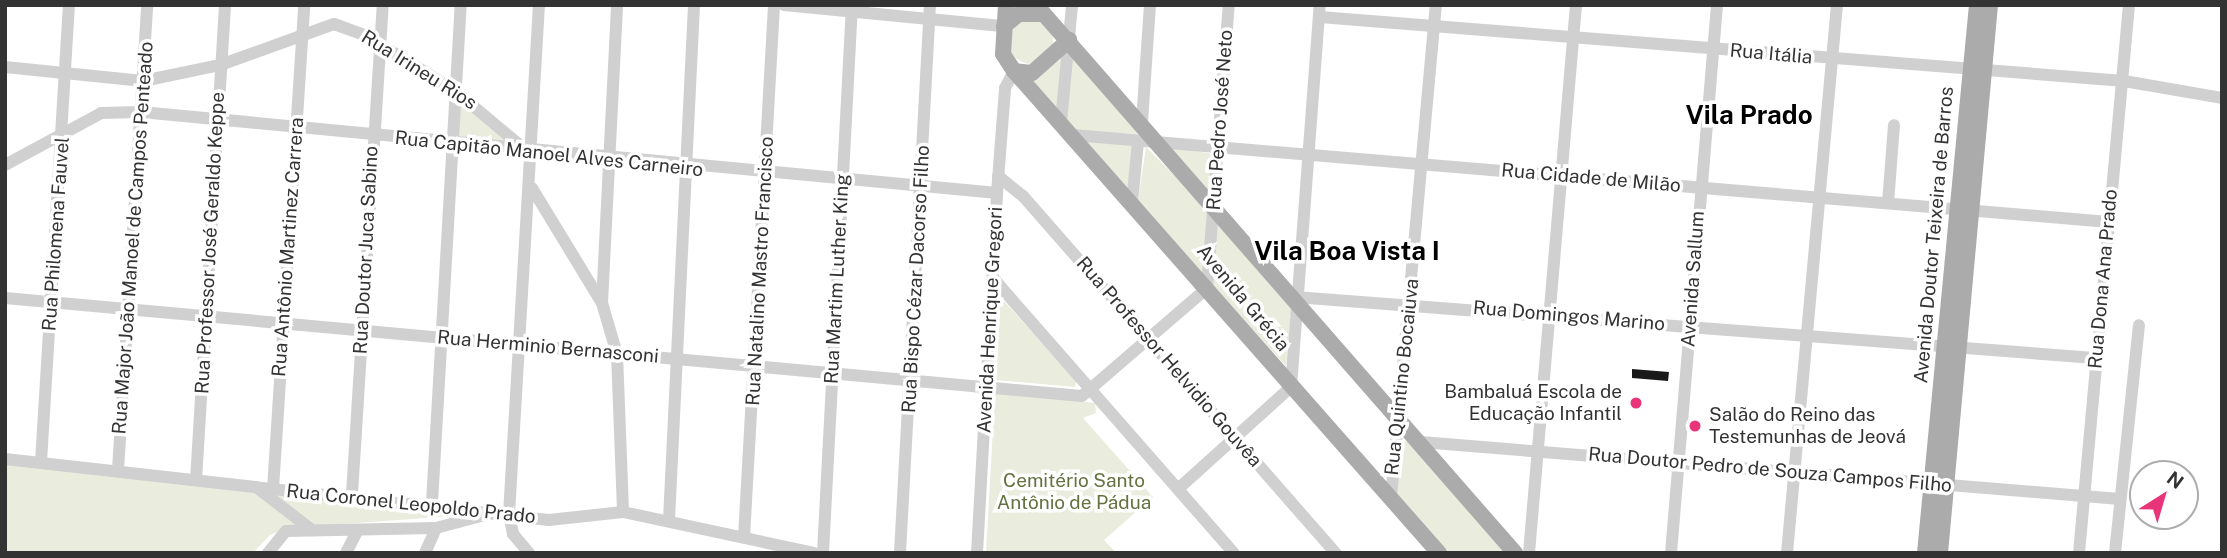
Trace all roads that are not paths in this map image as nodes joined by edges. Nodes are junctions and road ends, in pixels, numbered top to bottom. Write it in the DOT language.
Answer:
graph roads {
  1 [pos="69,5"];
  2 [pos="148,5"];
  3 [pos="225,5"];
  4 [pos="304,5"];
  5 [pos="383,5"];
  6 [pos="461,5"];
  7 [pos="539,5"];
  8 [pos="617,5"];
  9 [pos="694,5"];
  10 [pos="774,5"];
  11 [pos="784,5"];
  12 [pos="1006,5"];
  13 [pos="1072,5"];
  14 [pos="1150,5"];
  15 [pos="1229,5"];
  16 [pos="1436,5"];
  17 [pos="1576,5"];
  18 [pos="1717,5"];
  19 [pos="1837,5"];
  20 [pos="1977,5"];
  21 [pos="1990,5"];
  22 [pos="2129,5"];
  23 [pos="852,8"];
  24 [pos="1040,10"];
  25 [pos="1320,11"];
  26 [pos="930,12"];
  27 [pos="1434,25"];
  28 [pos="1004,26"];
  29 [pos="302,32"];
  30 [pos="1574,39"];
  31 [pos="1069,40"];
  32 [pos="379,44"];
  33 [pos="1713,48"];
  34 [pos="1003,54"];
  35 [pos="1832,60"];
  36 [pos="220,65"];
  37 [pos="5,67"];
  38 [pos="1978,70"];
  39 [pos="1014,71"];
  40 [pos="65,74"];
  41 [pos="143,81"];
  42 [pos="2124,81"];
  43 [pos="1005,88"];
  44 [pos="454,90"];
  45 [pos="2222,98"];
  46 [pos="141,112"];
  47 [pos="217,121"];
  48 [pos="1061,122"];
  49 [pos="1142,122"];
  50 [pos="1894,125"];
  51 [pos="296,130"];
  52 [pos="63,132"];
  53 [pos="1073,135"];
  54 [pos="372,137"];
  55 [pos="1138,142"];
  56 [pos="1157,142"];
  57 [pos="450,143"];
  58 [pos="1217,147"];
  59 [pos="526,150"];
  60 [pos="1310,155"];
  61 [pos="609,158"];
  62 [pos="1423,164"];
  63 [pos="5,165"];
  64 [pos="686,168"];
  65 [pos="765,173"];
  66 [pos="998,176"];
  67 [pos="1561,176"];
  68 [pos="843,181"];
  69 [pos="529,182"];
  70 [pos="920,187"];
  71 [pos="1700,187"];
  72 [pos="997,193"];
  73 [pos="1819,198"];
  74 [pos="1132,202"];
  75 [pos="1888,203"];
  76 [pos="1213,207"];
  77 [pos="1965,210"];
  78 [pos="2108,222"];
  79 [pos="993,278"];
  80 [pos="1208,288"];
  81 [pos="1295,297"];
  82 [pos="5,298"];
  83 [pos="51,302"];
  84 [pos="602,303"];
  85 [pos="1409,303"];
  86 [pos="128,310"];
  87 [pos="1550,314"];
  88 [pos="207,317"];
  89 [pos="283,322"];
  90 [pos="2138,325"];
  91 [pos="1690,326"];
  92 [pos="362,330"];
  93 [pos="1807,336"];
  94 [pos="441,338"];
  95 [pos="1148,338"];
  96 [pos="519,345"];
  97 [pos="1952,348"];
  98 [pos="617,354"];
  99 [pos="2095,358"];
  100 [pos="676,359"];
  101 [pos="756,366"];
  102 [pos="832,373"];
  103 [pos="911,380"];
  104 [pos="986,386"];
  105 [pos="1291,387"];
  106 [pos="1090,391"];
  107 [pos="1401,420"];
  108 [pos="1236,438"];
  109 [pos="1421,442"];
  110 [pos="1538,452"];
  111 [pos="5,459"];
  112 [pos="1676,461"];
  113 [pos="41,462"];
  114 [pos="118,470"];
  115 [pos="1795,472"];
  116 [pos="196,480"];
  117 [pos="1940,484"];
  118 [pos="256,487"];
  119 [pos="273,489"];
  120 [pos="1178,489"];
  121 [pos="352,494"];
  122 [pos="2084,497"];
  123 [pos="1391,498"];
  124 [pos="2120,499"];
  125 [pos="432,503"];
  126 [pos="623,512"];
  127 [pos="503,513"];
  128 [pos="669,520"];
  129 [pos="436,528"];
  130 [pos="312,530"];
  131 [pos="357,531"];
  132 [pos="748,538"];
  133 [pos="268,553"];
  134 [pos="346,553"];
  135 [pos="425,553"];
  136 [pos="529,553"];
  137 [pos="749,553"];
  138 [pos="814,553"];
  139 [pos="823,553"];
  140 [pos="900,553"];
  141 [pos="977,553"];
  142 [pos="1234,553"];
  143 [pos="1336,553"];
  144 [pos="1439,553"];
  145 [pos="1515,553"];
  146 [pos="1529,553"];
  147 [pos="1671,553"];
  148 [pos="1787,553"];
  149 [pos="1925,553"];
  150 [pos="1940,553"];
  151 [pos="2079,553"];
  152 [pos="2115,553"];
  1 -- 40 [label="street, Rua Philomena Fauvel"];
  2 -- 41 [label="street, Rua Major João Manoel de Campos Penteado"];
  3 -- 36 [label="street, Rua Professor José Geraldo Keppe"];
  4 -- 29 [label="street, Rua Antônio Martinez Carrera"];
  5 -- 32 [label="street, Rua Doutor Juca Sabino"];
  6 -- 44 [label="street"];
  7 -- 59 [label="street"];
  8 -- 61 [label="street"];
  9 -- 64 [label="street"];
  10 -- 65 [label="street, Rua Natalino Mastro Francisco"];
  11 -- 23 [label="street"];
  12 -- 28 [label="main road"];
  13 -- 31 [label="street"];
  14 -- 49 [label="street"];
  15 -- 58 [label="street, Rua Pedro José Neto"];
  16 -- 27 [label="street, Rua Quintino Bocaiuva"];
  17 -- 30 [label="street"];
  18 -- 33 [label="street, Avenida Sallum"];
  19 -- 35 [label="street"];
  20 -- 38 [label="main road, Avenida Doutor Teixeira de Barros"];
  21 -- 38 [label="main road, Avenida Doutor Teixeira de Barros"];
  22 -- 42 [label="street, Rua Dona Ana Prado"];
  23 -- 26 [label="street"];
  23 -- 68 [label="street, Rua Martim Luther King"];
  24 -- 28 [label="main road"];
  24 -- 31 [label="main road"];
  25 -- 27 [label="street, Rua Itália"];
  25 -- 60 [label="street"];
  26 -- 28 [label="street"];
  26 -- 70 [label="street, Rua Bispo Cézar Dacorso Filho"];
  27 -- 30 [label="street, Rua Itália"];
  27 -- 62 [label="street, Rua Quintino Bocaiuva"];
  28 -- 34 [label="main road"];
  29 -- 32 [label="street, Rua Irineu Rios"];
  29 -- 36 [label="street, Rua Irineu Rios"];
  29 -- 51 [label="street, Rua Antônio Martinez Carrera"];
  30 -- 33 [label="street, Rua Itália"];
  30 -- 67 [label="street"];
  31 -- 39 [label="main road"];
  31 -- 48 [label="street"];
  31 -- 49 [label="main road"];
  32 -- 44 [label="street, Rua Irineu Rios"];
  32 -- 54 [label="street, Rua Doutor Juca Sabino"];
  33 -- 35 [label="street, Rua Itália"];
  33 -- 71 [label="street, Avenida Sallum"];
  34 -- 39 [label="main road"];
  34 -- 43 [label="street, Avenida Henrique Gregori"];
  35 -- 38 [label="street, Rua Itália"];
  35 -- 73 [label="street"];
  36 -- 41 [label="street, Rua Irineu Rios"];
  36 -- 47 [label="street, Rua Professor José Geraldo Keppe"];
  37 -- 40 [label="street"];
  38 -- 42 [label="street, Rua Itália"];
  38 -- 77 [label="main road, Avenida Doutor Teixeira de Barros"];
  39 -- 43 [label="street"];
  39 -- 48 [label="main road, Avenida Grécia"];
  40 -- 41 [label="street"];
  40 -- 52 [label="street, Rua Philomena Fauvel"];
  41 -- 46 [label="street, Rua Major João Manoel de Campos Penteado"];
  42 -- 45 [label="street, Rua Itália"];
  42 -- 78 [label="street, Rua Dona Ana Prado"];
  43 -- 66 [label="street, Avenida Henrique Gregori"];
  44 -- 57 [label="street"];
  44 -- 59 [label="street, Rua Irineu Rios"];
  46 -- 47 [label="street, Rua Capitão Manoel Alves Carneiro"];
  46 -- 52 [label="street, Rua Capitão Manoel Alves Carneiro"];
  46 -- 86 [label="street, Rua Major João Manoel de Campos Penteado"];
  47 -- 51 [label="street, Rua Capitão Manoel Alves Carneiro"];
  47 -- 88 [label="street, Rua Professor José Geraldo Keppe"];
  48 -- 53 [label="main road, Avenida Grécia"];
  49 -- 56 [label="main road"];
  50 -- 75 [label="street"];
  51 -- 54 [label="street, Rua Capitão Manoel Alves Carneiro"];
  51 -- 89 [label="street, Rua Antônio Martinez Carrera"];
  52 -- 63 [label="street"];
  52 -- 83 [label="street, Rua Philomena Fauvel"];
  53 -- 55 [label="street, Rua Cidade de Milão"];
  53 -- 74 [label="main road, Avenida Grécia"];
  54 -- 57 [label="street, Rua Capitão Manoel Alves Carneiro"];
  54 -- 92 [label="street, Rua Doutor Juca Sabino"];
  55 -- 56 [label="street, Rua Cidade de Milão"];
  55 -- 74 [label="street"];
  56 -- 58 [label="street, Rua Cidade de Milão"];
  56 -- 76 [label="main road"];
  57 -- 59 [label="street, Rua Capitão Manoel Alves Carneiro"];
  57 -- 94 [label="street"];
  58 -- 60 [label="street, Rua Cidade de Milão"];
  58 -- 76 [label="street, Rua Pedro José Neto"];
  59 -- 61 [label="street, Rua Capitão Manoel Alves Carneiro"];
  59 -- 69 [label="street"];
  60 -- 62 [label="street, Rua Cidade de Milão"];
  60 -- 81 [label="street"];
  61 -- 64 [label="street, Rua Capitão Manoel Alves Carneiro"];
  61 -- 84 [label="street"];
  62 -- 67 [label="street, Rua Cidade de Milão"];
  62 -- 85 [label="street, Rua Quintino Bocaiuva"];
  64 -- 65 [label="street, Rua Capitão Manoel Alves Carneiro"];
  64 -- 100 [label="street"];
  65 -- 68 [label="street, Rua Capitão Manoel Alves Carneiro"];
  65 -- 101 [label="street, Rua Natalino Mastro Francisco"];
  66 -- 72 [label="street, Avenida Henrique Gregori"];
  66 -- 95 [label="street, Rua Professor Helvidio Gouvêa"];
  67 -- 71 [label="street, Rua Cidade de Milão"];
  67 -- 87 [label="street"];
  68 -- 70 [label="street, Rua Capitão Manoel Alves Carneiro"];
  68 -- 102 [label="street, Rua Martim Luther King"];
  69 -- 84 [label="street"];
  69 -- 96 [label="street"];
  70 -- 72 [label="street, Rua Capitão Manoel Alves Carneiro"];
  70 -- 103 [label="street, Rua Bispo Cézar Dacorso Filho"];
  71 -- 73 [label="street, Rua Cidade de Milão"];
  71 -- 91 [label="street, Avenida Sallum"];
  72 -- 79 [label="street, Avenida Henrique Gregori"];
  73 -- 75 [label="street, Rua Cidade de Milão"];
  73 -- 93 [label="street"];
  74 -- 80 [label="main road, Avenida Grécia"];
  75 -- 77 [label="street, Rua Cidade de Milão"];
  76 -- 80 [label="street, Rua Pedro José Neto"];
  76 -- 81 [label="main road"];
  77 -- 78 [label="street, Rua Cidade de Milão"];
  77 -- 97 [label="main road, Avenida Doutor Teixeira de Barros"];
  78 -- 99 [label="street, Rua Dona Ana Prado"];
  79 -- 104 [label="street, Avenida Henrique Gregori"];
  79 -- 106 [label="street"];
  80 -- 95 [label="street"];
  80 -- 105 [label="main road, Avenida Grécia"];
  81 -- 85 [label="street, Rua Domingos Marino"];
  81 -- 105 [label="street"];
  81 -- 107 [label="main road"];
  82 -- 83 [label="street, Rua Herminio Bernasconi"];
  83 -- 86 [label="street, Rua Herminio Bernasconi"];
  83 -- 113 [label="street, Rua Philomena Fauvel"];
  84 -- 98 [label="street"];
  85 -- 87 [label="street, Rua Domingos Marino"];
  85 -- 107 [label="street, Rua Quintino Bocaiuva"];
  86 -- 88 [label="street, Rua Herminio Bernasconi"];
  86 -- 114 [label="street, Rua Major João Manoel de Campos Penteado"];
  87 -- 91 [label="street, Rua Domingos Marino"];
  87 -- 110 [label="street"];
  88 -- 89 [label="street, Rua Herminio Bernasconi"];
  88 -- 116 [label="street, Rua Professor José Geraldo Keppe"];
  89 -- 92 [label="street, Rua Herminio Bernasconi"];
  89 -- 119 [label="street, Rua Antônio Martinez Carrera"];
  90 -- 124 [label="street"];
  91 -- 93 [label="street, Rua Domingos Marino"];
  91 -- 112 [label="street, Avenida Sallum"];
  92 -- 94 [label="street, Rua Herminio Bernasconi"];
  92 -- 121 [label="street, Rua Doutor Juca Sabino"];
  93 -- 97 [label="street, Rua Domingos Marino"];
  93 -- 115 [label="street"];
  94 -- 96 [label="street, Rua Herminio Bernasconi"];
  94 -- 125 [label="street"];
  95 -- 106 [label="street"];
  95 -- 108 [label="street, Rua Professor Helvidio Gouvêa"];
  96 -- 98 [label="street, Rua Herminio Bernasconi"];
  96 -- 127 [label="street"];
  97 -- 99 [label="street, Rua Domingos Marino"];
  97 -- 117 [label="main road, Avenida Doutor Teixeira de Barros"];
  98 -- 100 [label="street, Rua Herminio Bernasconi"];
  98 -- 126 [label="street"];
  99 -- 122 [label="street, Rua Dona Ana Prado"];
  100 -- 101 [label="street, Rua Herminio Bernasconi"];
  100 -- 128 [label="street"];
  101 -- 102 [label="street, Rua Herminio Bernasconi"];
  101 -- 132 [label="street, Rua Natalino Mastro Francisco"];
  102 -- 103 [label="street, Rua Herminio Bernasconi"];
  102 -- 139 [label="street, Rua Martim Luther King"];
  103 -- 104 [label="street, Rua Herminio Bernasconi"];
  103 -- 140 [label="street, Rua Bispo Cézar Dacorso Filho"];
  104 -- 106 [label="street, Rua Herminio Bernasconi"];
  104 -- 141 [label="street, Avenida Henrique Gregori"];
  105 -- 108 [label="street"];
  105 -- 123 [label="main road, Avenida Grécia"];
  106 -- 120 [label="street"];
  107 -- 109 [label="main road"];
  107 -- 123 [label="street, Rua Quintino Bocaiuva"];
  108 -- 120 [label="street"];
  108 -- 143 [label="street, Rua Professor Helvidio Gouvêa"];
  109 -- 110 [label="street, Rua Doutor Pedro de Souza Campos Filho"];
  109 -- 145 [label="main road"];
  110 -- 112 [label="street, Rua Doutor Pedro de Souza Campos Filho"];
  110 -- 146 [label="street"];
  111 -- 113 [label="street, Rua Coronel Leopoldo Prado"];
  112 -- 115 [label="street, Rua Doutor Pedro de Souza Campos Filho"];
  112 -- 147 [label="street, Avenida Sallum"];
  113 -- 114 [label="street, Rua Coronel Leopoldo Prado"];
  114 -- 116 [label="street, Rua Coronel Leopoldo Prado"];
  115 -- 117 [label="street, Rua Doutor Pedro de Souza Campos Filho"];
  115 -- 148 [label="street"];
  116 -- 118 [label="street, Rua Coronel Leopoldo Prado"];
  117 -- 122 [label="street, Rua Doutor Pedro de Souza Campos Filho"];
  117 -- 149 [label="main road, Avenida Doutor Teixeira de Barros"];
  117 -- 150 [label="main road, Avenida Doutor Teixeira de Barros"];
  118 -- 119 [label="street, Rua Coronel Leopoldo Prado"];
  118 -- 130 [label="street"];
  119 -- 121 [label="street, Rua Coronel Leopoldo Prado"];
  120 -- 142 [label="street"];
  121 -- 125 [label="street, Rua Coronel Leopoldo Prado"];
  122 -- 124 [label="street, Rua Doutor Pedro de Souza Campos Filho"];
  122 -- 151 [label="street, Rua Dona Ana Prado"];
  123 -- 144 [label="main road, Avenida Grécia"];
  124 -- 152 [label="street"];
  125 -- 127 [label="street, Rua Coronel Leopoldo Prado"];
  126 -- 127 [label="street, Rua Coronel Leopoldo Prado"];
  126 -- 128 [label="street, Rua Coronel Leopoldo Prado"];
  127 -- 129 [label="street"];
  127 -- 136 [label="street"];
  128 -- 132 [label="street, Rua Coronel Leopoldo Prado"];
  129 -- 131 [label="street"];
  129 -- 135 [label="street"];
  130 -- 131 [label="street"];
  130 -- 133 [label="street"];
  131 -- 134 [label="street"];
  132 -- 137 [label="street, Rua Natalino Mastro Francisco"];
  132 -- 138 [label="street, Rua Coronel Leopoldo Prado"];
}
